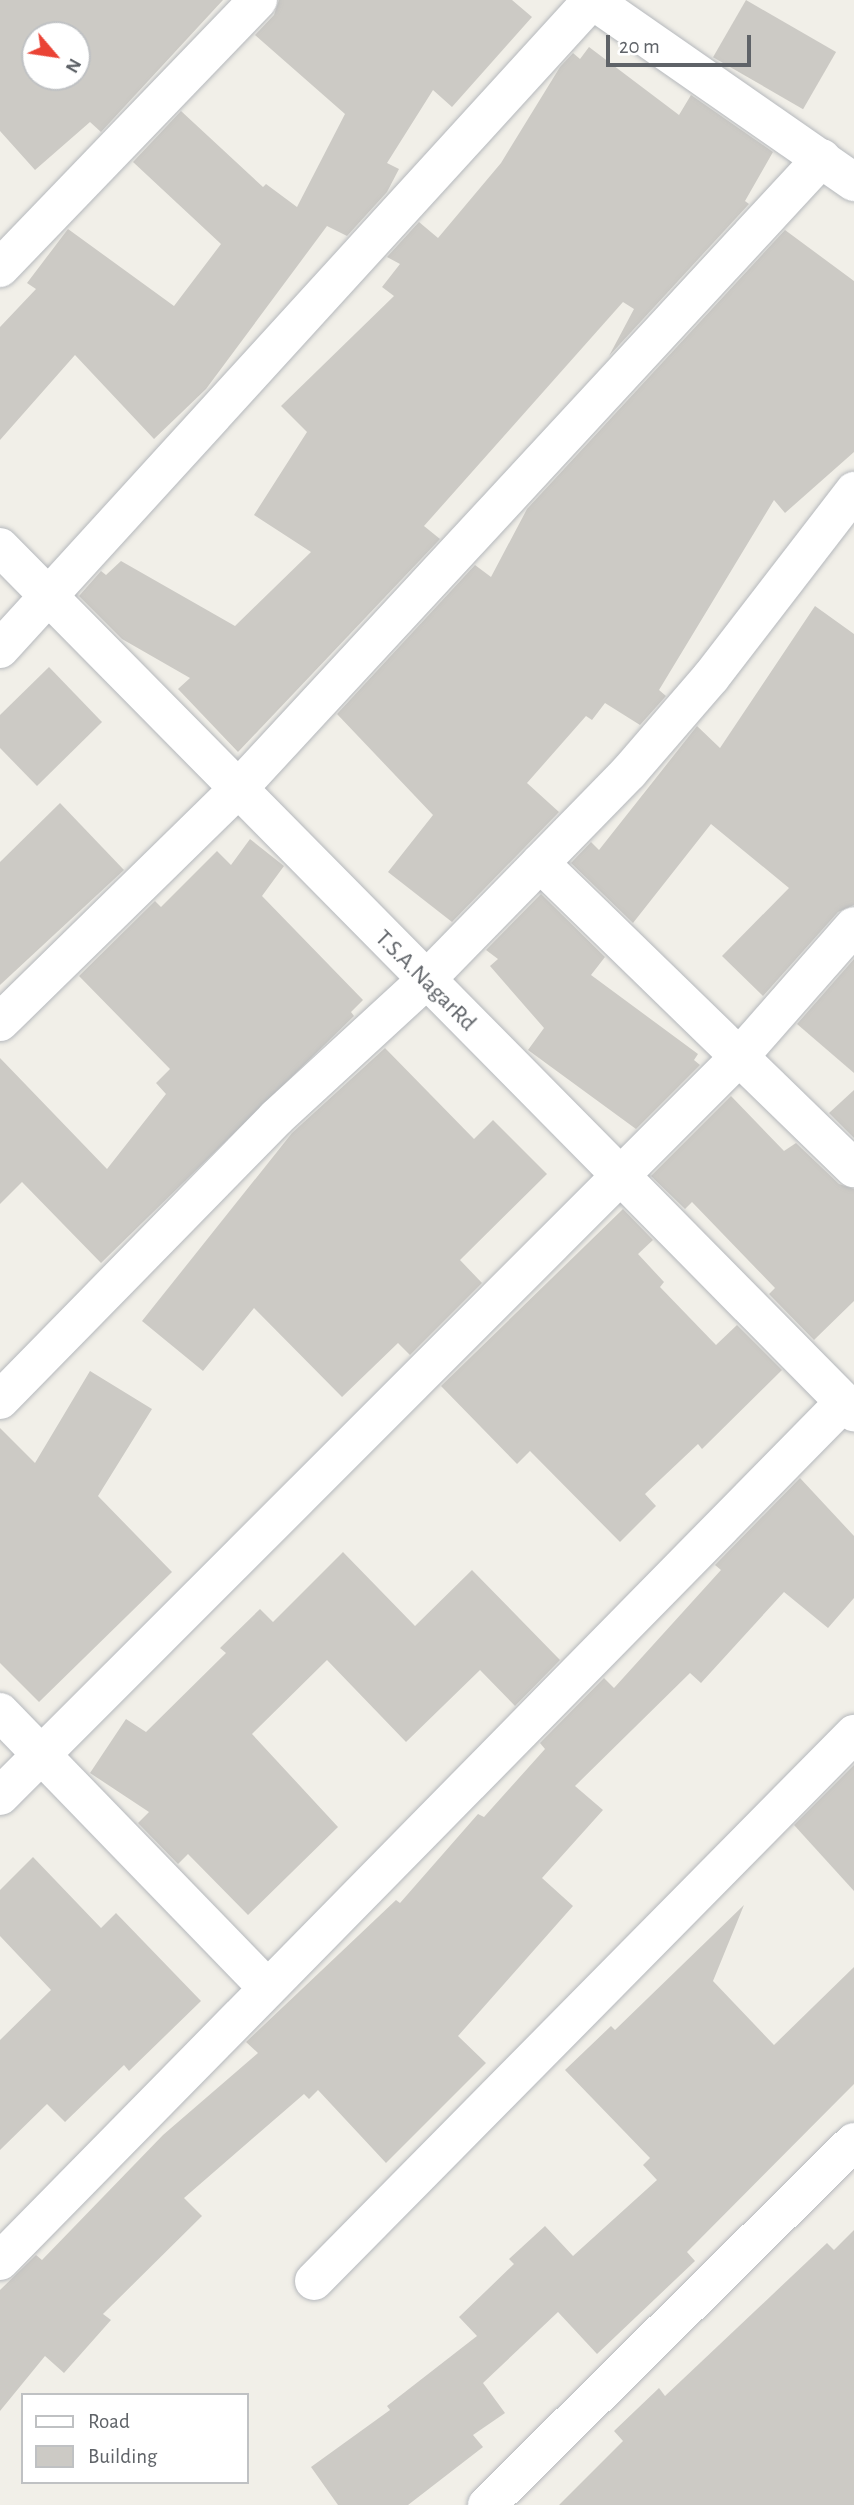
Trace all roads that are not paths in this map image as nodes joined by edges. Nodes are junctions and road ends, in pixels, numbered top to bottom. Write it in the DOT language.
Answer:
graph roads {
  1 [pos="258,0"];
  2 [pos="592,0"];
  3 [pos="822,158"];
  4 [pos="854,182"];
  5 [pos="0,268"];
  6 [pos="854,491"];
  7 [pos="0,547"];
  8 [pos="50,599"];
  9 [pos="0,649"];
  10 [pos="237,790"];
  11 [pos="540,863"];
  12 [pos="854,926"];
  13 [pos="425,981"];
  14 [pos="0,1023"];
  15 [pos="739,1057"];
  16 [pos="854,1168"];
  17 [pos="619,1174"];
  18 [pos="0,1400"];
  19 [pos="849,1407"];
  20 [pos="0,1712"];
  21 [pos="854,1734"];
  22 [pos="41,1754"];
  23 [pos="0,1796"];
  24 [pos="267,1988"];
  25 [pos="854,2142"];
  26 [pos="0,2261"];
  27 [pos="314,2281"];
  28 [pos="487,2505"];
  1 -- 5 [label="street"];
  2 -- 3 [label="street"];
  2 -- 8 [label="street"];
  3 -- 4 [label="street"];
  3 -- 10 [label="street"];
  6 -- 11 [label="street"];
  7 -- 8 [label="street, T.S.A.NagarRd"];
  8 -- 9 [label="street"];
  8 -- 10 [label="street, T.S.A.NagarRd"];
  10 -- 13 [label="street, T.S.A.NagarRd"];
  10 -- 14 [label="street"];
  11 -- 13 [label="street"];
  11 -- 15 [label="street"];
  12 -- 15 [label="street"];
  13 -- 17 [label="street, T.S.A.NagarRd"];
  13 -- 18 [label="street"];
  15 -- 16 [label="street"];
  15 -- 17 [label="street"];
  17 -- 19 [label="street, T.S.A.NagarRd"];
  17 -- 22 [label="street"];
  19 -- 24 [label="street"];
  20 -- 22 [label="street"];
  21 -- 27 [label="street"];
  22 -- 23 [label="street"];
  22 -- 24 [label="street"];
  24 -- 26 [label="street"];
  25 -- 28 [label="street"];
}
